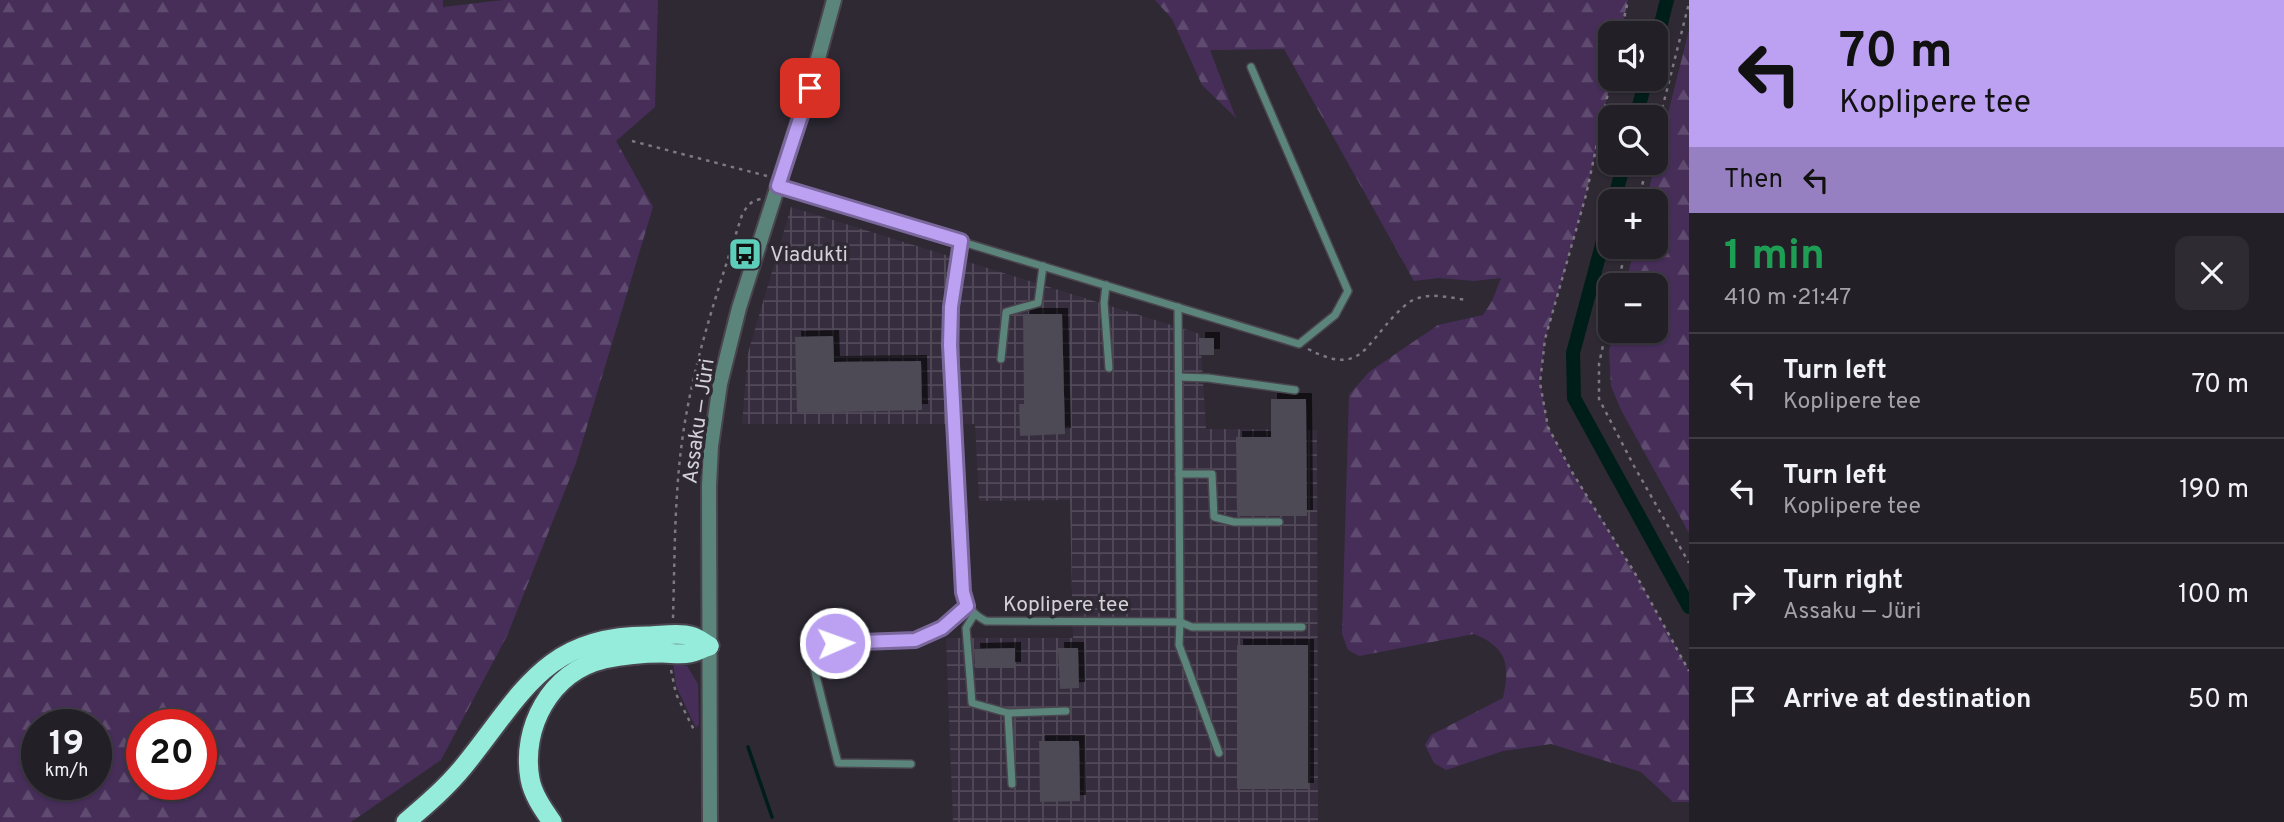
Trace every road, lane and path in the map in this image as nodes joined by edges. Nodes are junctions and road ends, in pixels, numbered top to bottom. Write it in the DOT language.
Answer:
graph roads {
  1 [pos="834,0"];
  2 [pos="1628,0"];
  3 [pos="1689,3"];
  4 [pos="1623,21"];
  5 [pos="1251,67"];
  6 [pos="1608,91"];
  7 [pos="1663,105"];
  8 [pos="632,141"];
  9 [pos="778,188"];
  10 [pos="961,241"];
  11 [pos="1043,266"];
  12 [pos="1106,285"];
  13 [pos="1467,300"];
  14 [pos="1178,307"];
  15 [pos="1604,343"];
  16 [pos="1299,344"];
  17 [pos="1001,359"];
  18 [pos="1109,368"];
  19 [pos="1179,377"];
  20 [pos="1296,390"];
  21 [pos="1179,474"];
  22 [pos="1279,522"];
  23 [pos="1689,564"];
  24 [pos="674,606"];
  25 [pos="967,606"];
  26 [pos="974,615"];
  27 [pos="1180,622"];
  28 [pos="1302,627"];
  29 [pos="709,646"];
  30 [pos="671,661"];
  31 [pos="1689,671"];
  32 [pos="1066,711"];
  33 [pos="1009,713"];
  34 [pos="697,736"];
  35 [pos="1219,753"];
  36 [pos="911,764"];
  37 [pos="1012,784"];
  38 [pos="406,822"];
  39 [pos="552,822"];
  40 [pos="710,822"];
  1 -- 9 [label="street, Assaku — Jüri"];
  2 -- 4 [label="path"];
  3 -- 7 [label="path"];
  5 -- 16 [label="lane"];
  6 -- 31 [label="path"];
  8 -- 9 [label="path"];
  9 -- 10 [label="lane"];
  9 -- 24 [label="path"];
  9 -- 29 [label="street, Assaku — Jüri"];
  10 -- 11 [label="lane"];
  10 -- 25 [label="lane, Koplipere tee"];
  11 -- 12 [label="lane"];
  11 -- 17 [label="lane"];
  12 -- 14 [label="lane"];
  12 -- 18 [label="lane"];
  13 -- 16 [label="path"];
  14 -- 16 [label="lane"];
  14 -- 19 [label="lane"];
  15 -- 23 [label="path"];
  19 -- 20 [label="lane"];
  19 -- 21 [label="lane"];
  21 -- 22 [label="lane"];
  21 -- 27 [label="lane"];
  25 -- 26 [label="lane, Koplipere tee"];
  25 -- 36 [label="lane"];
  26 -- 27 [label="lane, Koplipere tee"];
  26 -- 33 [label="lane"];
  27 -- 28 [label="lane, Koplipere tee"];
  27 -- 35 [label="lane"];
  29 -- 38 [label="highway"];
  29 -- 39 [label="highway"];
  29 -- 40 [label="street, Assaku — Jüri"];
  30 -- 34 [label="path"];
  32 -- 33 [label="lane"];
  33 -- 37 [label="lane"];
}
